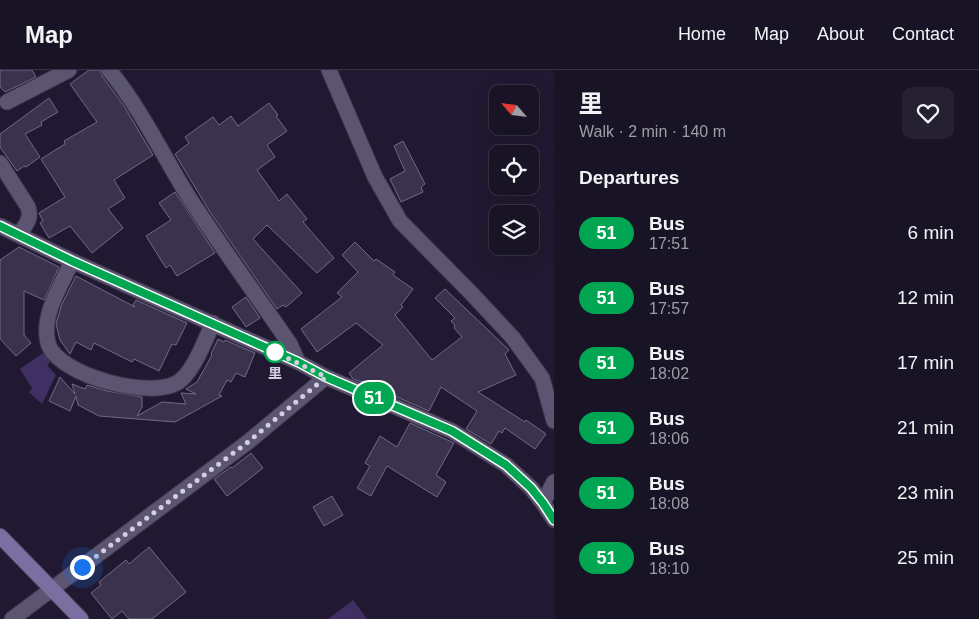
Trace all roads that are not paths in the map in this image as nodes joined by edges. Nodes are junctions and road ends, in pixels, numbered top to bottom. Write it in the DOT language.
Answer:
graph roads {
  1 [pos="68,70"];
  2 [pos="109,70"];
  3 [pos="329,70"];
  4 [pos="2,101"];
  5 [pos="0,163"];
  6 [pos="0,226"];
  7 [pos="19,234"];
  8 [pos="72,261"];
  9 [pos="213,323"];
  10 [pos="298,362"];
  11 [pos="326,377"];
  12 [pos="554,421"];
  13 [pos="554,482"];
  14 [pos="543,503"];
  15 [pos="554,520"];
  16 [pos="0,536"];
  17 [pos="52,589"];
  18 [pos="12,619"];
  19 [pos="81,619"];
  1 -- 4 [label="street"];
  2 -- 10 [label="street"];
  3 -- 12 [label="street"];
  5 -- 7 [label="street"];
  6 -- 7 [label="street"];
  7 -- 8 [label="street"];
  8 -- 9 [label="street"];
  8 -- 9 [label="street"];
  9 -- 10 [label="street"];
  10 -- 11 [label="street"];
  11 -- 14 [label="street"];
  11 -- 17 [label="street"];
  13 -- 14 [label="street"];
  14 -- 15 [label="street"];
  16 -- 17 [label="main road"];
  17 -- 18 [label="street"];
  17 -- 19 [label="main road"];
}
